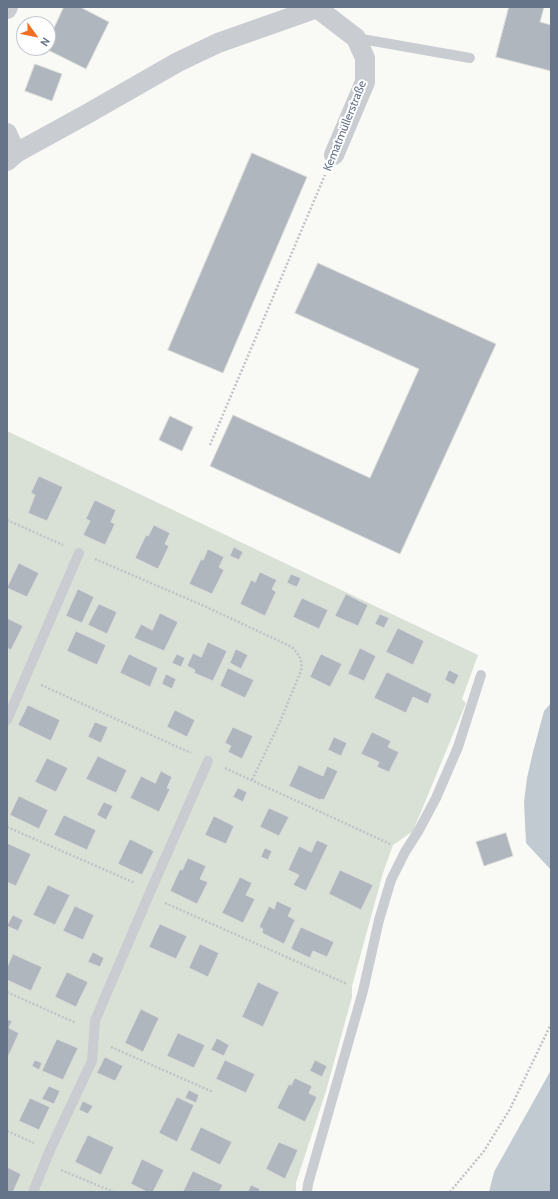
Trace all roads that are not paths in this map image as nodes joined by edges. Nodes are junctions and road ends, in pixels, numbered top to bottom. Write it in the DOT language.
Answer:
graph roads {
  1 [pos="318,8"];
  2 [pos="356,38"];
  3 [pos="470,58"];
  4 [pos="7,133"];
  5 [pos="334,155"];
  6 [pos="11,157"];
  7 [pos="79,552"];
  8 [pos="481,675"];
  9 [pos="7,720"];
  10 [pos="208,761"];
  11 [pos="33,1192"];
  12 [pos="307,1192"];
  1 -- 2 [label="street, Kematmüllerstraße"];
  1 -- 6 [label="street, Kematmüllerstraße"];
  2 -- 3 [label="lane"];
  2 -- 5 [label="street, Kematmüllerstraße"];
  4 -- 6 [label="street"];
  7 -- 9 [label="lane"];
  8 -- 12 [label="lane"];
  10 -- 11 [label="lane"];
}
